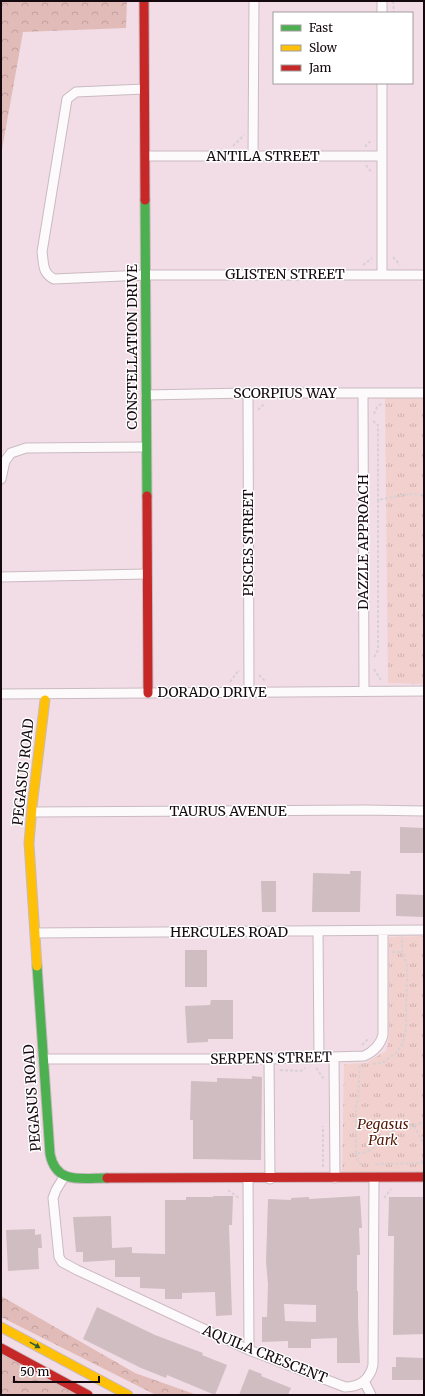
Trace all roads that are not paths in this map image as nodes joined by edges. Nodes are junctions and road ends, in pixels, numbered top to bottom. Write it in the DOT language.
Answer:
graph roads {
  1 [pos="144,1"];
  2 [pos="254,1"];
  3 [pos="382,1"];
  4 [pos="382,12"];
  5 [pos="382,84"];
  6 [pos="144,89"];
  7 [pos="145,156"];
  8 [pos="253,156"];
  9 [pos="382,156"];
  10 [pos="382,274"];
  11 [pos="145,275"];
  12 [pos="424,275"];
  13 [pos="248,393"];
  14 [pos="363,393"];
  15 [pos="424,393"];
  16 [pos="146,395"];
  17 [pos="146,447"];
  18 [pos="1,479"];
  19 [pos="147,574"];
  20 [pos="1,577"];
  21 [pos="424,690"];
  22 [pos="364,691"];
  23 [pos="249,692"];
  24 [pos="148,693"];
  25 [pos="1,694"];
  26 [pos="45,700"];
  27 [pos="32,812"];
  28 [pos="424,812"];
  29 [pos="424,930"];
  30 [pos="318,931"];
  31 [pos="383,931"];
  32 [pos="35,933"];
  33 [pos="319,1058"];
  34 [pos="334,1058"];
  35 [pos="43,1059"];
  36 [pos="270,1059"];
  37 [pos="64,1177"];
  38 [pos="424,1177"];
  39 [pos="248,1178"];
  40 [pos="335,1178"];
  41 [pos="374,1178"];
  42 [pos="270,1179"];
  43 [pos="1,1327"];
  44 [pos="1,1348"];
  45 [pos="249,1350"];
  46 [pos="364,1381"];
  47 [pos="88,1395"];
  48 [pos="128,1395"];
  49 [pos="371,1395"];
  1 -- 6 [label="street, CONSTELLATION DRIVE"];
  2 -- 8 [label="street"];
  3 -- 4 [label="street"];
  5 -- 9 [label="street"];
  6 -- 7 [label="street, CONSTELLATION DRIVE"];
  6 -- 11 [label="street, GLISTEN STREET"];
  7 -- 8 [label="street, ANTILA STREET"];
  7 -- 11 [label="street, CONSTELLATION DRIVE"];
  8 -- 9 [label="street, ANTILA STREET"];
  9 -- 10 [label="street"];
  10 -- 11 [label="street, GLISTEN STREET"];
  10 -- 12 [label="street, GLISTEN STREET"];
  11 -- 16 [label="street, CONSTELLATION DRIVE"];
  13 -- 14 [label="street, SCORPIUS WAY"];
  13 -- 16 [label="street, SCORPIUS WAY"];
  13 -- 23 [label="street, PISCES STREET"];
  14 -- 15 [label="street, SCORPIUS WAY"];
  14 -- 22 [label="street, DAZZLE APPROACH"];
  16 -- 17 [label="street, CONSTELLATION DRIVE"];
  17 -- 18 [label="street"];
  17 -- 19 [label="street, CONSTELLATION DRIVE"];
  19 -- 20 [label="street"];
  19 -- 24 [label="street, CONSTELLATION DRIVE"];
  21 -- 22 [label="street, DORADO DRIVE"];
  22 -- 23 [label="street, DORADO DRIVE"];
  23 -- 24 [label="street, DORADO DRIVE"];
  24 -- 25 [label="street, DORADO DRIVE"];
  26 -- 27 [label="street, PEGASUS ROAD"];
  27 -- 28 [label="street, TAURUS AVENUE"];
  27 -- 32 [label="street, PEGASUS ROAD"];
  29 -- 31 [label="street, HERCULES ROAD"];
  30 -- 31 [label="street, HERCULES ROAD"];
  30 -- 32 [label="street, HERCULES ROAD"];
  30 -- 33 [label="street"];
  31 -- 34 [label="street, SERPENS STREET"];
  32 -- 35 [label="street, PEGASUS ROAD"];
  33 -- 34 [label="street, SERPENS STREET"];
  33 -- 36 [label="street, SERPENS STREET"];
  34 -- 40 [label="street"];
  35 -- 36 [label="street, SERPENS STREET"];
  35 -- 37 [label="street, PEGASUS ROAD"];
  36 -- 42 [label="street"];
  37 -- 39 [label="street"];
  37 -- 45 [label="street, AQUILA CRESCENT"];
  38 -- 41 [label="street"];
  39 -- 42 [label="street"];
  39 -- 45 [label="street"];
  40 -- 41 [label="street"];
  40 -- 42 [label="street"];
  41 -- 46 [label="street"];
  43 -- 48 [label="street, one-way"];
  44 -- 47 [label="street"];
  45 -- 46 [label="street, AQUILA CRESCENT"];
  46 -- 49 [label="street"];
}
